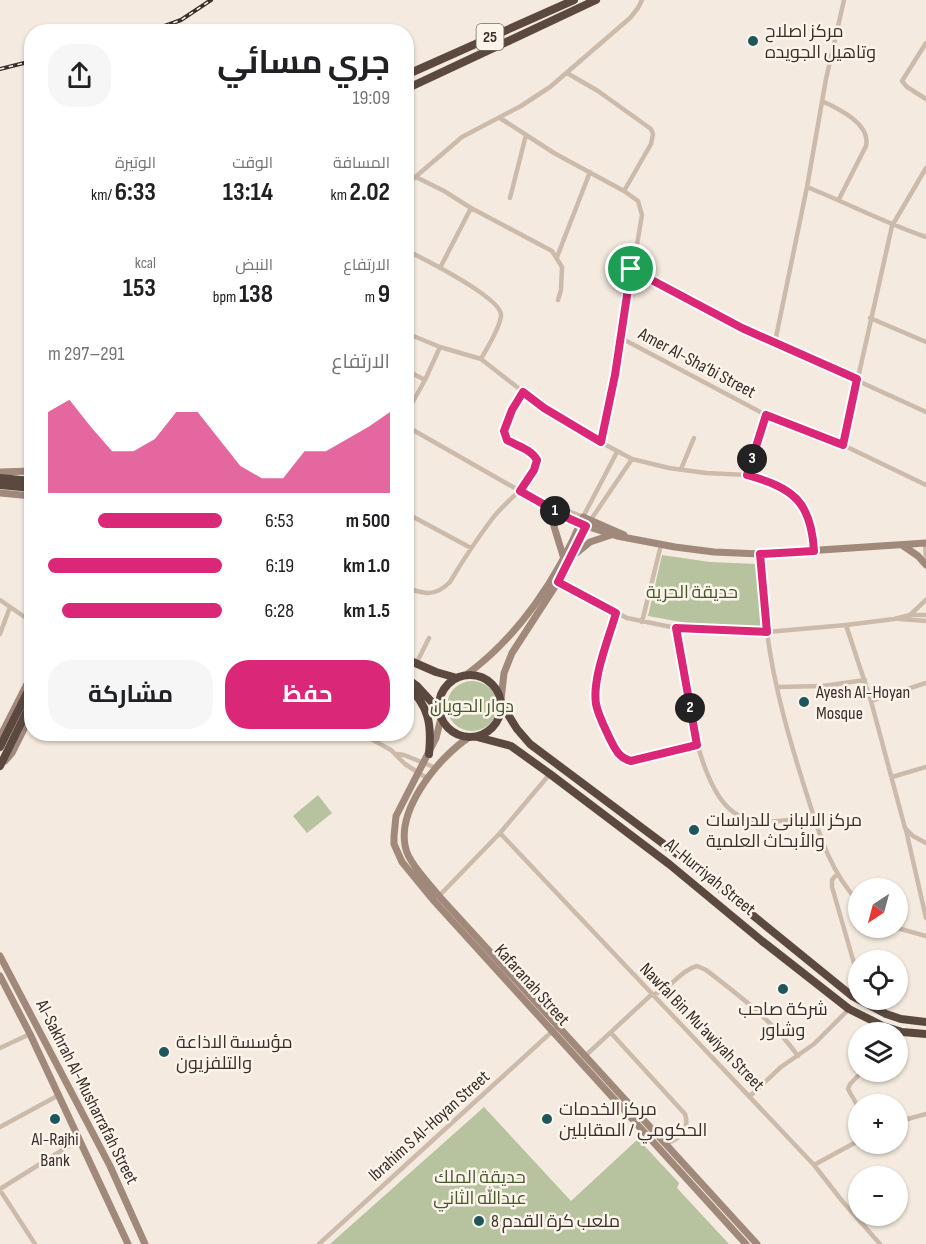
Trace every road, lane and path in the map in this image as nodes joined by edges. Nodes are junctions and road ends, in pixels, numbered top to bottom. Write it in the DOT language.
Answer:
graph roads {
  1 [pos="596,0"];
  2 [pos="642,0"];
  3 [pos="844,0"];
  4 [pos="568,1"];
  5 [pos="555,3"];
  6 [pos="573,11"];
  7 [pos="562,16"];
  8 [pos="926,43"];
  9 [pos="414,71"];
  10 [pos="567,73"];
  11 [pos="414,85"];
  12 [pos="926,99"];
  13 [pos="822,101"];
  14 [pos="500,118"];
  15 [pos="526,135"];
  16 [pos="926,168"];
  17 [pos="590,172"];
  18 [pos="416,177"];
  19 [pos="807,187"];
  20 [pos="624,191"];
  21 [pos="510,198"];
  22 [pos="838,199"];
  23 [pos="471,208"];
  24 [pos="892,226"];
  25 [pos="926,237"];
  26 [pos="414,254"];
  27 [pos="557,257"];
  28 [pos="440,268"];
  29 [pos="631,269"];
  30 [pos="558,300"];
  31 [pos="870,318"];
  32 [pos="414,336"];
  33 [pos="621,338"];
  34 [pos="776,342"];
  35 [pos="926,342"];
  36 [pos="440,347"];
  37 [pos="481,359"];
  38 [pos="414,374"];
  39 [pos="857,379"];
  40 [pos="425,380"];
  41 [pos="523,392"];
  42 [pos="414,400"];
  43 [pos="926,412"];
  44 [pos="766,415"];
  45 [pos="414,431"];
  46 [pos="694,438"];
  47 [pos="601,442"];
  48 [pos="843,445"];
  49 [pos="617,452"];
  50 [pos="632,459"];
  51 [pos="681,469"];
  52 [pos="0,472"];
  53 [pos="24,472"];
  54 [pos="747,475"];
  55 [pos="0,478"];
  56 [pos="24,480"];
  57 [pos="0,484"];
  58 [pos="926,485"];
  59 [pos="24,488"];
  60 [pos="520,491"];
  61 [pos="0,493"];
  62 [pos="24,495"];
  63 [pos="535,498"];
  64 [pos="542,503"];
  65 [pos="414,517"];
  66 [pos="585,522"];
  67 [pos="612,535"];
  68 [pos="628,538"];
  69 [pos="925,543"];
  70 [pos="661,545"];
  71 [pos="902,545"];
  72 [pos="471,548"];
  73 [pos="814,551"];
  74 [pos="760,554"];
  75 [pos="568,558"];
  76 [pos="926,566"];
  77 [pos="558,582"];
  78 [pos="414,590"];
  79 [pos="0,600"];
  80 [pos="926,600"];
  81 [pos="10,607"];
  82 [pos="616,613"];
  83 [pos="909,615"];
  84 [pos="926,615"];
  85 [pos="24,617"];
  86 [pos="894,619"];
  87 [pos="926,621"];
  88 [pos="642,622"];
  89 [pos="846,625"];
  90 [pos="676,628"];
  91 [pos="767,632"];
  92 [pos="0,634"];
  93 [pos="429,638"];
  94 [pos="416,664"];
  95 [pos="466,675"];
  96 [pos="457,678"];
  97 [pos="865,680"];
  98 [pos="926,683"];
  99 [pos="414,684"];
  100 [pos="777,687"];
  101 [pos="24,690"];
  102 [pos="414,693"];
  103 [pos="24,699"];
  104 [pos="871,701"];
  105 [pos="502,703"];
  106 [pos="440,714"];
  107 [pos="24,717"];
  108 [pos="24,729"];
  109 [pos="0,737"];
  110 [pos="473,738"];
  111 [pos="375,741"];
  112 [pos="697,745"];
  113 [pos="0,747"];
  114 [pos="396,753"];
  115 [pos="429,754"];
  116 [pos="424,763"];
  117 [pos="0,765"];
  118 [pos="926,767"];
  119 [pos="436,768"];
  120 [pos="419,773"];
  121 [pos="550,774"];
  122 [pos="892,777"];
  123 [pos="428,779"];
  124 [pos="813,816"];
  125 [pos="905,828"];
  126 [pos="500,834"];
  127 [pos="926,843"];
  128 [pos="837,874"];
  129 [pos="848,888"];
  130 [pos="437,898"];
  131 [pos="926,918"];
  132 [pos="908,931"];
  133 [pos="926,936"];
  134 [pos="850,950"];
  135 [pos="0,956"];
  136 [pos="0,976"];
  137 [pos="848,991"];
  138 [pos="651,994"];
  139 [pos="848,1008"];
  140 [pos="848,1010"];
  141 [pos="851,1010"];
  142 [pos="883,1010"];
  143 [pos="874,1022"];
  144 [pos="926,1022"];
  145 [pos="555,1029"];
  146 [pos="611,1033"];
  147 [pos="908,1033"];
  148 [pos="30,1034"];
  149 [pos="926,1035"];
  150 [pos="0,1048"];
  151 [pos="798,1056"];
  152 [pos="583,1059"];
  153 [pos="59,1095"];
  154 [pos="750,1096"];
  155 [pos="926,1114"];
  156 [pos="908,1119"];
  157 [pos="0,1127"];
  158 [pos="80,1139"];
  159 [pos="666,1144"];
  160 [pos="848,1146"];
  161 [pos="814,1165"];
  162 [pos="0,1190"];
  163 [pos="35,1244"];
  164 [pos="128,1244"];
  165 [pos="145,1244"];
  166 [pos="318,1244"];
  167 [pos="746,1244"];
  168 [pos="757,1244"];
  169 [pos="880,1244"];
  1 -- 6 [label="highway, 25"];
  2 -- 10 [label="street"];
  3 -- 13 [label="street"];
  4 -- 5 [label="highway, 25"];
  4 -- 6 [label="street"];
  5 -- 7 [label="street"];
  5 -- 9 [label="highway, 25"];
  6 -- 7 [label="highway, 25"];
  7 -- 11 [label="highway, 25"];
  8 -- 12 [label="street"];
  10 -- 14 [label="street"];
  10 -- 20 [label="street"];
  13 -- 19 [label="street"];
  13 -- 22 [label="street"];
  14 -- 15 [label="street"];
  14 -- 18 [label="street"];
  15 -- 17 [label="street"];
  15 -- 21 [label="street"];
  16 -- 24 [label="street"];
  17 -- 20 [label="street"];
  17 -- 27 [label="street"];
  18 -- 23 [label="street"];
  19 -- 22 [label="street"];
  19 -- 34 [label="street"];
  20 -- 29 [label="street"];
  22 -- 24 [label="street"];
  23 -- 27 [label="street"];
  23 -- 28 [label="street"];
  24 -- 25 [label="street"];
  24 -- 31 [label="street"];
  26 -- 28 [label="street"];
  27 -- 30 [label="street"];
  28 -- 37 [label="street"];
  29 -- 33 [label="street"];
  29 -- 34 [label="street"];
  31 -- 35 [label="street"];
  31 -- 39 [label="street"];
  32 -- 36 [label="street"];
  33 -- 44 [label="street, Amer Al-Sha‘bi Street"];
  33 -- 47 [label="street"];
  34 -- 39 [label="street"];
  36 -- 37 [label="street"];
  36 -- 40 [label="street"];
  37 -- 41 [label="street"];
  38 -- 40 [label="street"];
  39 -- 43 [label="street"];
  39 -- 48 [label="street"];
  40 -- 42 [label="street"];
  41 -- 47 [label="street"];
  41 -- 60 [label="street"];
  44 -- 48 [label="street, Amer Al-Sha‘bi Street"];
  44 -- 54 [label="street"];
  45 -- 60 [label="street"];
  46 -- 51 [label="street"];
  47 -- 49 [label="street"];
  48 -- 58 [label="street, Amer Al-Sha‘bi Street"];
  49 -- 50 [label="street"];
  49 -- 66 [label="street"];
  50 -- 51 [label="street"];
  50 -- 66 [label="street"];
  51 -- 54 [label="street"];
  52 -- 53 [label="street"];
  54 -- 73 [label="street"];
  55 -- 56 [label="highway"];
  57 -- 59 [label="highway"];
  60 -- 63 [label="street"];
  60 -- 72 [label="street"];
  61 -- 62 [label="street"];
  63 -- 64 [label="street"];
  63 -- 66 [label="street"];
  64 -- 66 [label="street"];
  64 -- 75 [label="street"];
  65 -- 72 [label="street"];
  66 -- 67 [label="street"];
  66 -- 68 [label="street"];
  66 -- 75 [label="street"];
  67 -- 68 [label="street"];
  67 -- 75 [label="street"];
  68 -- 70 [label="street"];
  69 -- 71 [label="street"];
  69 -- 76 [label="street"];
  70 -- 74 [label="street"];
  70 -- 88 [label="street"];
  71 -- 73 [label="street"];
  71 -- 76 [label="street"];
  72 -- 78 [label="street"];
  73 -- 74 [label="street"];
  74 -- 91 [label="street"];
  75 -- 77 [label="street"];
  75 -- 95 [label="street"];
  77 -- 82 [label="street"];
  77 -- 105 [label="street"];
  79 -- 81 [label="street"];
  80 -- 83 [label="street"];
  81 -- 85 [label="street"];
  81 -- 92 [label="street"];
  82 -- 88 [label="street"];
  82 -- 112 [label="street"];
  83 -- 84 [label="street"];
  83 -- 86 [label="street"];
  86 -- 87 [label="street"];
  86 -- 89 [label="street"];
  88 -- 90 [label="street"];
  89 -- 91 [label="street"];
  89 -- 97 [label="street"];
  90 -- 91 [label="street"];
  90 -- 112 [label="street"];
  91 -- 100 [label="street"];
  93 -- 94 [label="street"];
  94 -- 96 [label="highway"];
  95 -- 96 [label="highway"];
  95 -- 105 [label="highway"];
  96 -- 106 [label="highway"];
  97 -- 100 [label="street"];
  97 -- 104 [label="street"];
  98 -- 104 [label="street"];
  99 -- 106 [label="highway"];
  100 -- 124 [label="street"];
  101 -- 109 [label="street"];
  102 -- 115 [label="highway"];
  103 -- 113 [label="highway"];
  104 -- 122 [label="street"];
  105 -- 110 [label="highway"];
  105 -- 137 [label="highway, Al-Hurriyah Street"];
  106 -- 110 [label="highway"];
  106 -- 115 [label="street, Kafaranah Street"];
  107 -- 117 [label="highway"];
  108 -- 117 [label="street"];
  110 -- 119 [label="street, Kafaranah Street"];
  110 -- 121 [label="highway, Al-Hurriyah Street"];
  111 -- 114 [label="street"];
  112 -- 124 [label="street"];
  114 -- 116 [label="street"];
  114 -- 120 [label="street"];
  115 -- 116 [label="street, Kafaranah Street"];
  116 -- 119 [label="street"];
  116 -- 120 [label="street, Kafaranah Street"];
  118 -- 122 [label="street"];
  119 -- 123 [label="street, Kafaranah Street"];
  120 -- 123 [label="street"];
  120 -- 130 [label="street, Kafaranah Street"];
  121 -- 126 [label="street"];
  121 -- 139 [label="highway, Al-Hurriyah Street"];
  122 -- 125 [label="street"];
  123 -- 130 [label="street, Kafaranah Street"];
  124 -- 128 [label="street"];
  125 -- 127 [label="street"];
  125 -- 131 [label="street"];
  126 -- 130 [label="street"];
  126 -- 138 [label="street, Nawfal Bin Mu'awiyah Street"];
  128 -- 129 [label="street"];
  128 -- 134 [label="street"];
  130 -- 145 [label="street, Kafaranah Street"];
  132 -- 133 [label="street"];
  135 -- 165 [label="street, Al-Sakhrah Al-Musharrafah Street"];
  136 -- 148 [label="street, Al-Sakhrah Al-Musharrafah Street"];
  138 -- 146 [label="street"];
  138 -- 151 [label="street"];
  138 -- 154 [label="street, Nawfal Bin Mu'awiyah Street"];
  140 -- 151 [label="street"];
  141 -- 143 [label="highway, Al-Hurriyah Street"];
  142 -- 144 [label="highway, Al-Hurriyah Street"];
  145 -- 152 [label="street, Kafaranah Street"];
  145 -- 166 [label="street, Ibrahim S Al-Hoyan Street"];
  146 -- 152 [label="street"];
  146 -- 159 [label="street"];
  147 -- 149 [label="highway, Al-Hurriyah Street"];
  148 -- 150 [label="street"];
  148 -- 153 [label="street, Al-Sakhrah Al-Musharrafah Street"];
  151 -- 154 [label="street"];
  152 -- 159 [label="street, Kafaranah Street"];
  152 -- 167 [label="street, Kafaranah Street"];
  153 -- 157 [label="street"];
  153 -- 158 [label="street, Al-Sakhrah Al-Musharrafah Street"];
  154 -- 161 [label="street, Nawfal Bin Mu'awiyah Street"];
  155 -- 156 [label="street"];
  158 -- 162 [label="street"];
  158 -- 164 [label="street, Al-Sakhrah Al-Musharrafah Street"];
  159 -- 168 [label="street, Kafaranah Street"];
  160 -- 161 [label="street"];
  161 -- 169 [label="street, Nawfal Bin Mu'awiyah Street"];
  162 -- 163 [label="street"];
}
